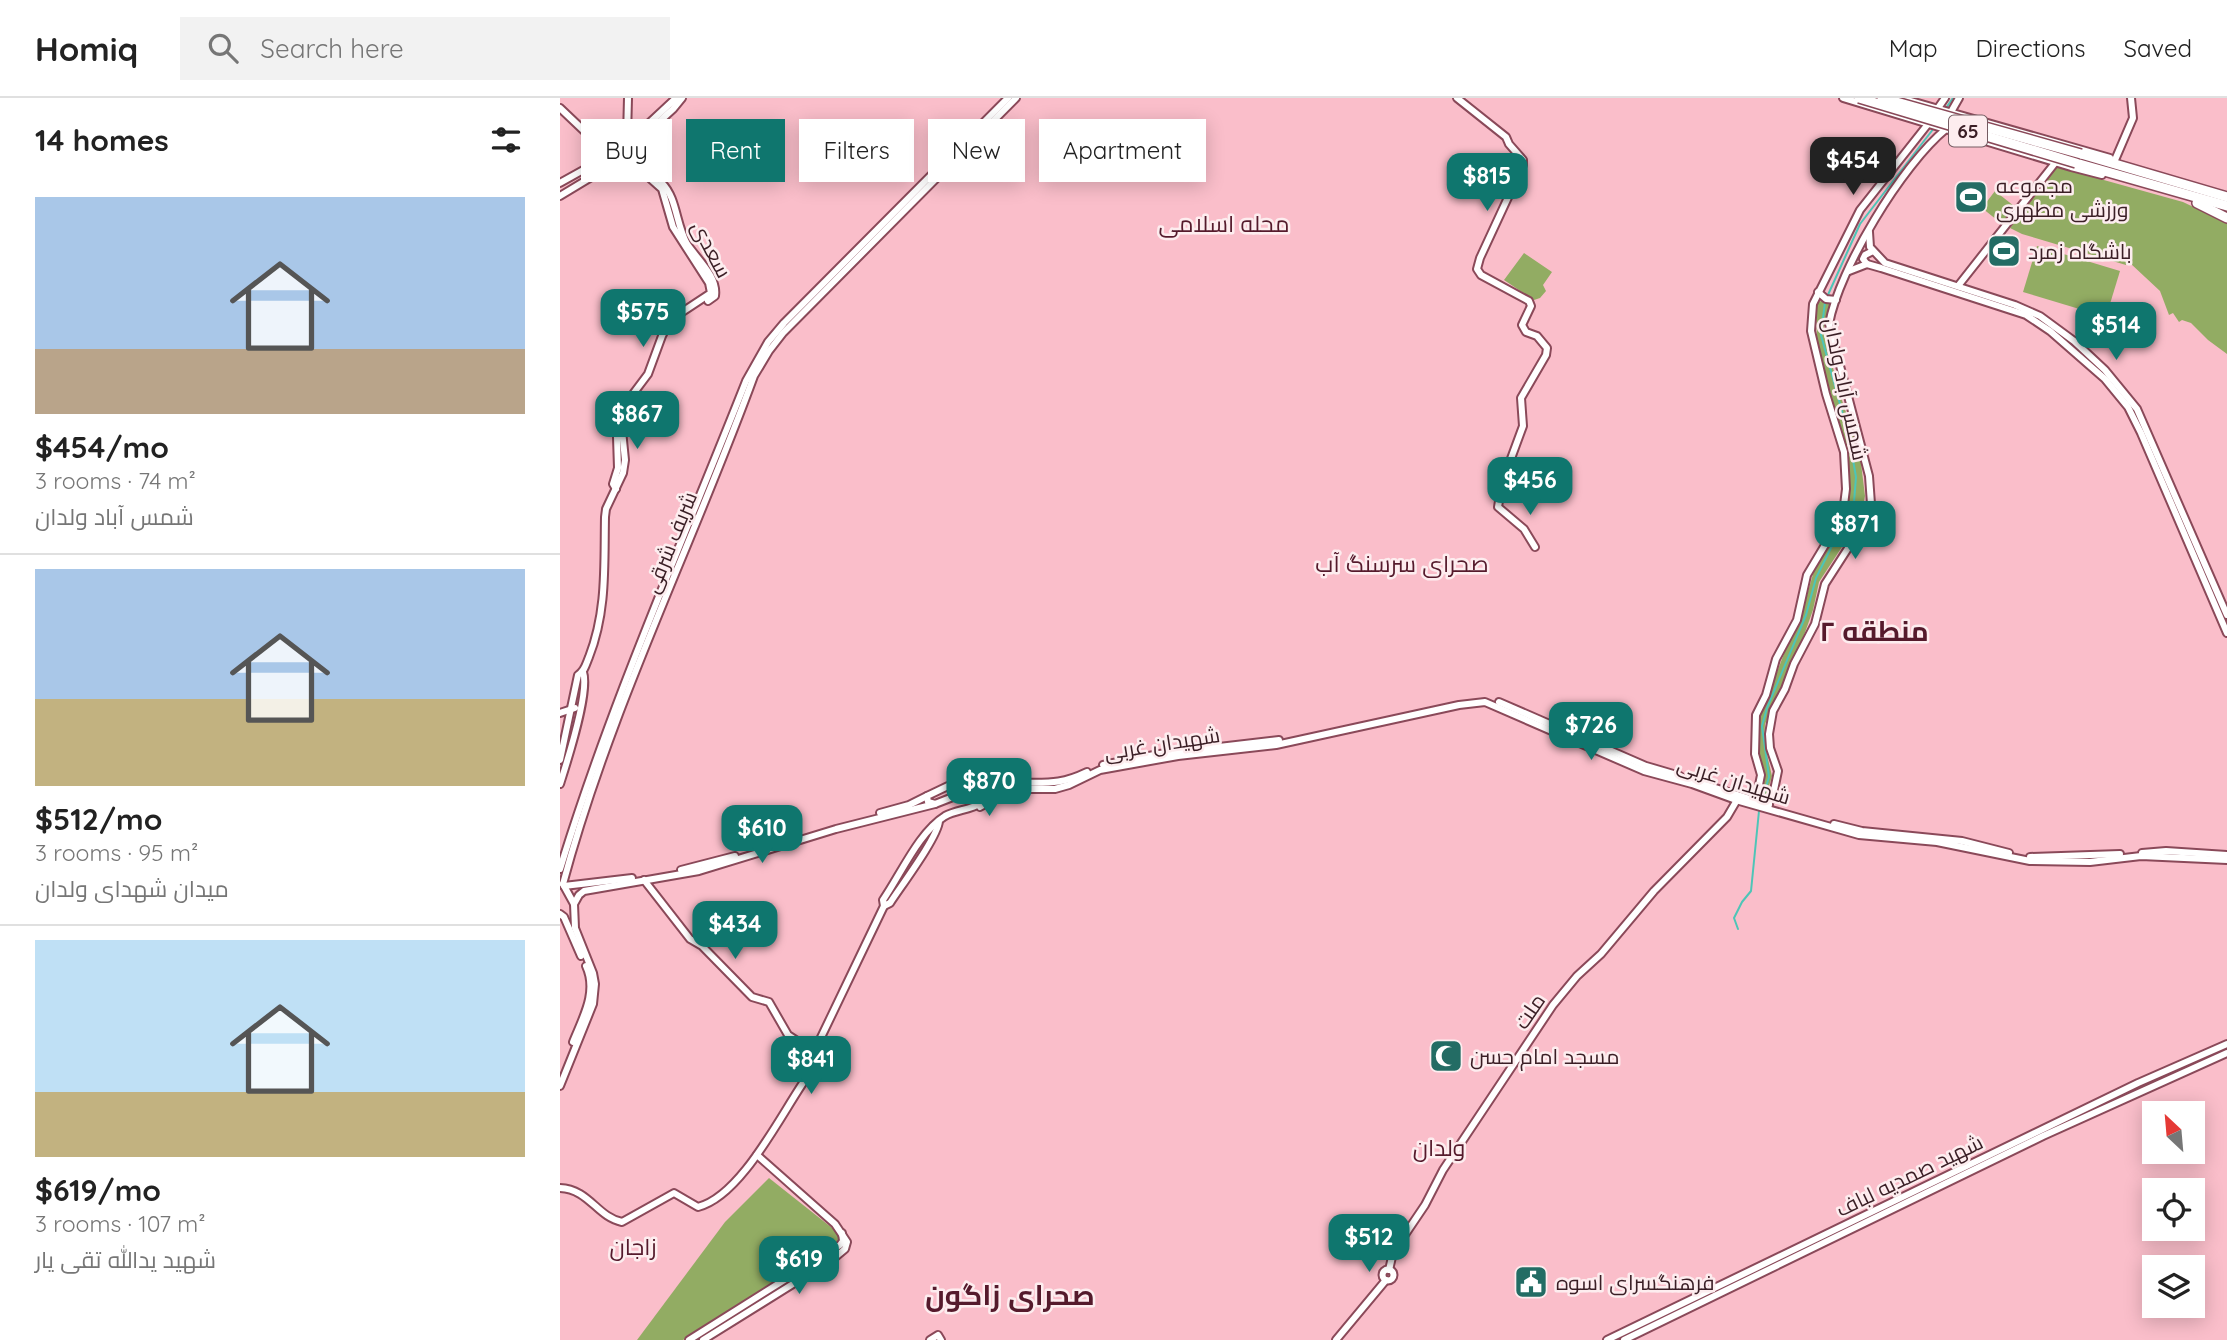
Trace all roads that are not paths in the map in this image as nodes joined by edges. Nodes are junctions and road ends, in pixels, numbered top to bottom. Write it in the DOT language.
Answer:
graph roads {
  1 [pos="628,98"];
  2 [pos="676,98"];
  3 [pos="682,98"];
  4 [pos="1008,98"];
  5 [pos="1016,98"];
  6 [pos="1457,98"];
  7 [pos="1843,98"];
  8 [pos="1859,98"];
  9 [pos="1882,98"];
  10 [pos="1900,98"];
  11 [pos="1945,98"];
  12 [pos="1959,98"];
  13 [pos="2131,98"];
  14 [pos="560,108"];
  15 [pos="1938,108"];
  16 [pos="1951,112"];
  17 [pos="629,119"];
  18 [pos="654,119"];
  19 [pos="662,119"];
  20 [pos="990,119"];
  21 [pos="992,119"];
  22 [pos="1986,122"];
  23 [pos="1928,124"];
  24 [pos="1996,125"];
  25 [pos="581,128"];
  26 [pos="1946,129"];
  27 [pos="1916,139"];
  28 [pos="1981,140"];
  29 [pos="1989,143"];
  30 [pos="1926,148"];
  31 [pos="2079,159"];
  32 [pos="2115,160"];
  33 [pos="2055,163"];
  34 [pos="2131,168"];
  35 [pos="581,171"];
  36 [pos="583,182"];
  37 [pos="653,182"];
  38 [pos="660,182"];
  39 [pos="928,182"];
  40 [pos="560,183"];
  41 [pos="2155,187"];
  42 [pos="2170,191"];
  43 [pos="560,196"];
  44 [pos="2227,197"];
  45 [pos="2227,206"];
  46 [pos="2227,218"];
  47 [pos="1869,232"];
  48 [pos="1873,251"];
  49 [pos="1867,264"];
  50 [pos="1847,272"];
  51 [pos="1958,286"];
  52 [pos="1818,292"];
  53 [pos="1836,300"];
  54 [pos="675,317"];
  55 [pos="2063,337"];
  56 [pos="713,472"];
  57 [pos="1535,547"];
  58 [pos="2227,615"];
  59 [pos="2227,633"];
  60 [pos="583,672"];
  61 [pos="580,706"];
  62 [pos="573,709"];
  63 [pos="560,713"];
  64 [pos="560,760"];
  65 [pos="560,784"];
  66 [pos="1012,789"];
  67 [pos="980,791"];
  68 [pos="958,792"];
  69 [pos="927,796"];
  70 [pos="1738,798"];
  71 [pos="1750,799"];
  72 [pos="935,804"];
  73 [pos="1768,807"];
  74 [pos="959,812"];
  75 [pos="2227,858"];
  76 [pos="560,869"];
  77 [pos="644,880"];
  78 [pos="562,884"];
  79 [pos="575,886"];
  80 [pos="578,896"];
  81 [pos="575,908"];
  82 [pos="562,916"];
  83 [pos="573,930"];
  84 [pos="2227,1044"];
  85 [pos="814,1052"];
  86 [pos="2227,1053"];
  87 [pos="560,1076"];
  88 [pos="560,1086"];
  89 [pos="2031,1139"];
  90 [pos="758,1155"];
  91 [pos="560,1188"];
  92 [pos="841,1231"];
  93 [pos="1734,1282"];
  94 [pos="689,1340"];
  95 [pos="703,1340"];
  96 [pos="930,1340"];
  97 [pos="941,1340"];
  98 [pos="1336,1340"];
  99 [pos="1607,1340"];
  100 [pos="1624,1340"];
  1 -- 17 [label="main road"];
  2 -- 18 [label="main road"];
  3 -- 19 [label="main road"];
  4 -- 20 [label="main road, شریف شرقی"];
  5 -- 21 [label="main road, شریف شرقی"];
  6 -- 57 [label="main road"];
  7 -- 23 [label="main road"];
  8 -- 31 [label="highway, 65, bridge"];
  9 -- 31 [label="highway, 65, bridge"];
  10 -- 15 [label="main road"];
  11 -- 15 [label="main road"];
  12 -- 16 [label="main road"];
  13 -- 32 [label="main road"];
  14 -- 25 [label="main road"];
  15 -- 16 [label="main road"];
  16 -- 22 [label="main road"];
  22 -- 24 [label="main road"];
  22 -- 28 [label="main road"];
  23 -- 26 [label="main road"];
  23 -- 27 [label="main road, شمس آباد ولدان"];
  24 -- 29 [label="main road"];
  24 -- 32 [label="main road"];
  26 -- 28 [label="main road"];
  26 -- 30 [label="main road"];
  27 -- 30 [label="main road"];
  27 -- 52 [label="main road, شمس آباد ولدان"];
  28 -- 29 [label="main road"];
  29 -- 33 [label="main road"];
  30 -- 47 [label="main road"];
  31 -- 34 [label="highway, 65"];
  31 -- 41 [label="highway, 65"];
  32 -- 34 [label="main road"];
  33 -- 41 [label="main road"];
  33 -- 51 [label="main road"];
  34 -- 44 [label="highway, 65"];
  35 -- 40 [label="main road"];
  36 -- 43 [label="main road"];
  37 -- 54 [label="main road, سعدی"];
  38 -- 54 [label="main road, سعدی"];
  39 -- 56 [label="main road, شریف شرقی"];
  41 -- 42 [label="highway, 65"];
  42 -- 45 [label="highway"];
  42 -- 46 [label="highway, 65"];
  47 -- 48 [label="main road"];
  47 -- 50 [label="main road"];
  48 -- 49 [label="main road"];
  48 -- 51 [label="main road"];
  49 -- 50 [label="main road"];
  49 -- 55 [label="main road"];
  50 -- 53 [label="main road"];
  51 -- 55 [label="main road"];
  52 -- 53 [label="main road"];
  52 -- 71 [label="main road, شمس آباد ولدان"];
  53 -- 73 [label="main road"];
  54 -- 60 [label="main road, سعدی"];
  55 -- 58 [label="main road"];
  55 -- 59 [label="main road"];
  56 -- 76 [label="main road, شریف شرقی"];
  56 -- 78 [label="main road, شریف شرقی"];
  60 -- 61 [label="main road, سعدی"];
  60 -- 62 [label="main road, سعدی"];
  61 -- 62 [label="main road"];
  61 -- 65 [label="main road, سعدی"];
  62 -- 63 [label="main road"];
  62 -- 64 [label="main road, سعدی"];
  66 -- 67 [label="main road, شهیدان غربی"];
  66 -- 70 [label="main road, شهیدان غربی"];
  66 -- 74 [label="main road"];
  67 -- 68 [label="main road, شهیدان غربی"];
  67 -- 74 [label="main road"];
  68 -- 69 [label="main road"];
  68 -- 70 [label="main road, شهیدان غربی"];
  68 -- 72 [label="main road"];
  69 -- 72 [label="main road"];
  69 -- 79 [label="main road"];
  70 -- 71 [label="main road, شهیدان غربی"];
  70 -- 73 [label="main road, شهیدان غربی"];
  70 -- 98 [label="main road, ملت"];
  71 -- 73 [label="main road, شهیدان غربی"];
  72 -- 77 [label="main road"];
  73 -- 75 [label="main road, شهیدان غربی"];
  74 -- 85 [label="main road"];
  77 -- 80 [label="main road"];
  77 -- 85 [label="main road"];
  78 -- 79 [label="main road"];
  78 -- 81 [label="main road"];
  79 -- 80 [label="main road"];
  80 -- 81 [label="main road"];
  81 -- 82 [label="main road"];
  81 -- 83 [label="main road"];
  82 -- 83 [label="main road"];
  83 -- 87 [label="main road"];
  83 -- 88 [label="main road"];
  84 -- 89 [label="main road, شهید صمدیه لباف"];
  85 -- 90 [label="main road"];
  86 -- 89 [label="main road, شهید صمدیه لباف"];
  89 -- 93 [label="main road, شهید صمدیه لباف"];
  90 -- 91 [label="main road"];
  90 -- 92 [label="main road"];
  92 -- 94 [label="main road"];
  92 -- 95 [label="main road"];
  93 -- 99 [label="main road, شهید صمدیه لباف"];
  93 -- 100 [label="main road, شهید صمدیه لباف"];
  96 -- 97 [label="main road"];
}
